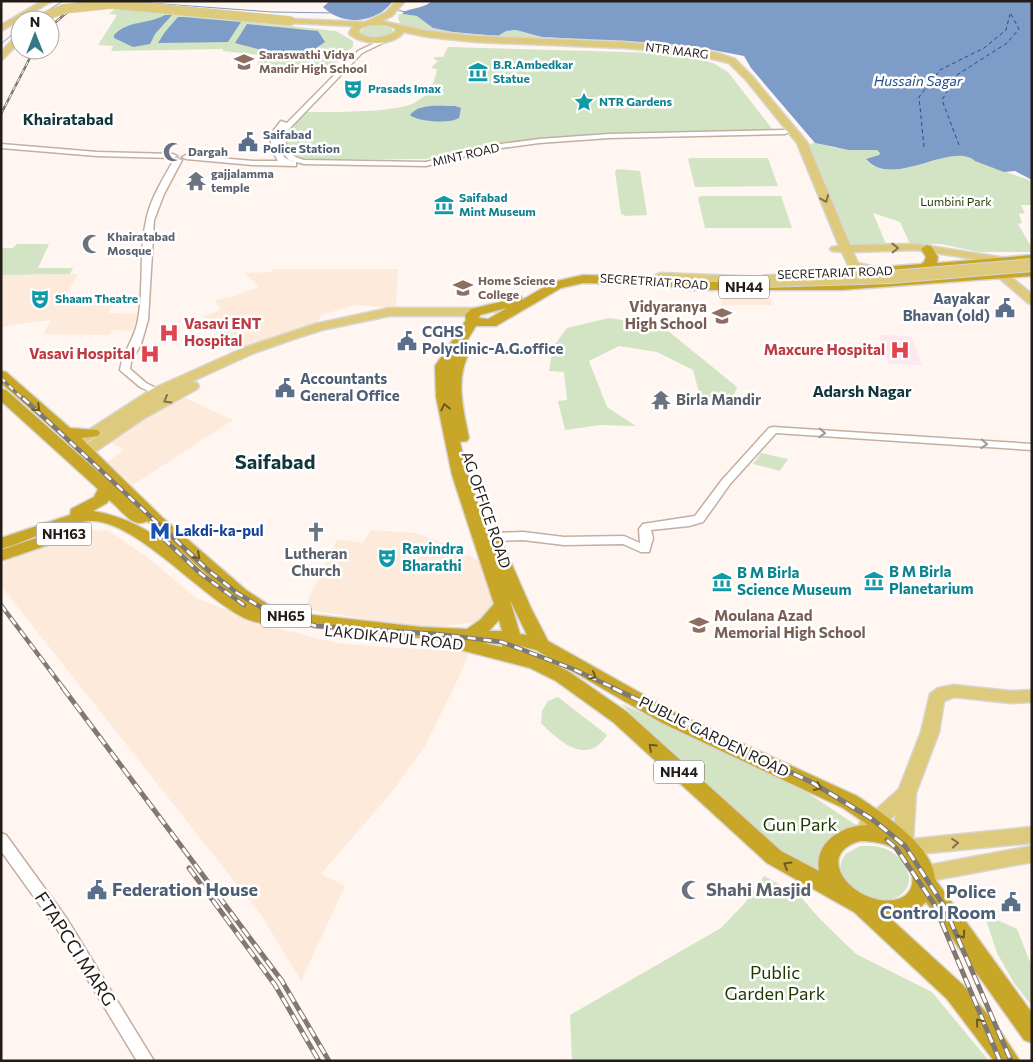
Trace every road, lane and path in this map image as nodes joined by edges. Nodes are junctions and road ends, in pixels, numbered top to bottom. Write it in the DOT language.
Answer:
graph roads {
  1 [pos="48,1"];
  2 [pos="55,1"];
  3 [pos="398,8"];
  4 [pos="40,10"];
  5 [pos="60,11"];
  6 [pos="60,13"];
  7 [pos="291,22"];
  8 [pos="368,23"];
  9 [pos="397,26"];
  10 [pos="1,28"];
  11 [pos="355,34"];
  12 [pos="391,37"];
  13 [pos="10,48"];
  14 [pos="356,51"];
  15 [pos="1,58"];
  16 [pos="786,134"];
  17 [pos="1,146"];
  18 [pos="179,157"];
  19 [pos="287,160"];
  20 [pos="841,249"];
  21 [pos="928,249"];
  22 [pos="1032,259"];
  23 [pos="1006,261"];
  24 [pos="976,264"];
  25 [pos="961,265"];
  26 [pos="923,268"];
  27 [pos="1032,268"];
  28 [pos="879,271"];
  29 [pos="1007,274"];
  30 [pos="661,278"];
  31 [pos="849,279"];
  32 [pos="1031,297"];
  33 [pos="509,308"];
  34 [pos="475,315"];
  35 [pos="493,322"];
  36 [pos="1,375"];
  37 [pos="157,392"];
  38 [pos="1,393"];
  39 [pos="64,431"];
  40 [pos="98,436"];
  41 [pos="82,446"];
  42 [pos="1032,447"];
  43 [pos="109,482"];
  44 [pos="128,526"];
  45 [pos="43,528"];
  46 [pos="164,537"];
  47 [pos="493,537"];
  48 [pos="1,544"];
  49 [pos="2,556"];
  50 [pos="503,605"];
  51 [pos="471,635"];
  52 [pos="511,646"];
  53 [pos="546,648"];
  54 [pos="536,663"];
  55 [pos="1032,696"];
  56 [pos="907,792"];
  57 [pos="877,820"];
  58 [pos="1032,835"];
  59 [pos="846,837"];
  60 [pos="1,840"];
  61 [pos="904,845"];
  62 [pos="1032,854"];
  63 [pos="924,877"];
  64 [pos="853,900"];
  65 [pos="1032,1032"];
  66 [pos="146,1061"];
  67 [pos="1008,1061"];
  1 -- 10 [label="main road"];
  2 -- 4 [label="main road"];
  3 -- 8 [label="main road"];
  3 -- 9 [label="main road"];
  5 -- 7 [label="main road, bridge"];
  6 -- 7 [label="main road, bridge"];
  7 -- 8 [label="main road, NTR MARG"];
  7 -- 11 [label="main road, NTR MARG"];
  8 -- 9 [label="main road, NTR MARG"];
  8 -- 11 [label="main road"];
  9 -- 12 [label="main road"];
  9 -- 20 [label="main road, NTR MARG, one-way"];
  11 -- 12 [label="main road, NTR MARG"];
  11 -- 14 [label="street"];
  12 -- 14 [label="street"];
  12 -- 16 [label="main road, NTR MARG"];
  13 -- 15 [label="main road"];
  14 -- 19 [label="street"];
  16 -- 19 [label="street, MINT ROAD"];
  16 -- 20 [label="main road, NTR MARG"];
  17 -- 18 [label="street, MINT ROAD"];
  18 -- 19 [label="street, MINT ROAD"];
  18 -- 37 [label="street"];
  20 -- 21 [label="main road, one-way"];
  20 -- 28 [label="main road, NTR MARG"];
  20 -- 31 [label="main road, NTR MARG"];
  21 -- 23 [label="main road"];
  21 -- 26 [label="highway"];
  22 -- 23 [label="highway, NH44"];
  23 -- 24 [label="highway, NH44"];
  24 -- 25 [label="highway, NH44"];
  24 -- 29 [label="main road"];
  25 -- 26 [label="highway, SECRETARIAT ROAD / NH44"];
  25 -- 29 [label="main road"];
  26 -- 28 [label="highway, SECRETARIAT ROAD / NH44"];
  27 -- 29 [label="highway, NH44"];
  27 -- 30 [label="main road, bridge"];
  28 -- 31 [label="highway, SECRETARIAT ROAD / NH44"];
  29 -- 31 [label="highway, SECRETRIAT ROAD / NH44"];
  29 -- 32 [label="main road"];
  30 -- 31 [label="highway, SECRETRIAT ROAD / NH44"];
  30 -- 33 [label="highway, SECRETRIAT ROAD / NH44"];
  33 -- 34 [label="highway, NH44"];
  33 -- 35 [label="highway, SECRETRIAT ROAD / NH44"];
  34 -- 35 [label="highway"];
  34 -- 37 [label="main road"];
  34 -- 40 [label="main road, one-way"];
  50 -- 34 [label="highway, AG OFFICE ROAD, one-way"];
  35 -- 47 [label="highway, AG OFFICE ROAD / NH44"];
  36 -- 39 [label="highway, LAKDIKAPUL ROAD / NH65, one-way"];
  37 -- 40 [label="main road"];
  38 -- 43 [label="highway, LAKDIKAPUL ROAD / NH65"];
  39 -- 40 [label="highway"];
  39 -- 41 [label="highway, LAKDIKAPUL ROAD / NH65"];
  40 -- 41 [label="main road"];
  41 -- 43 [label="highway, LAKDIKAPUL ROAD / NH65"];
  47 -- 42 [label="street, one-way"];
  43 -- 45 [label="highway, LAKDIKAPUL ROAD / NH65"];
  43 -- 46 [label="highway, LAKDIKAPUL ROAD / NH65"];
  44 -- 45 [label="highway, LAKDIKAPUL ROAD / NH65"];
  44 -- 46 [label="highway, LAKDIKAPUL ROAD / NH65"];
  44 -- 49 [label="highway, LAKDIKAPUL ROAD / NH163"];
  45 -- 48 [label="highway, LAKDIKAPUL ROAD / NH65"];
  46 -- 51 [label="highway, LAKDIKAPUL ROAD / NH65, one-way"];
  46 -- 52 [label="highway, LAKDIKAPUL ROAD / NH65"];
  47 -- 53 [label="highway, AG OFFICE ROAD / NH44"];
  50 -- 51 [label="highway"];
  50 -- 52 [label="highway, AG OFFICE ROAD"];
  51 -- 52 [label="highway, LAKDIKAPUL ROAD / NH65"];
  52 -- 53 [label="highway, NH65"];
  52 -- 54 [label="highway, PUBLIC GARDEN ROAD / NH44"];
  53 -- 54 [label="highway"];
  53 -- 57 [label="highway, PUBLIC GARDEN ROAD, one-way"];
  64 -- 54 [label="highway, PUBLIC GARDEN ROAD / NH44, one-way"];
  55 -- 56 [label="main road"];
  56 -- 57 [label="main road"];
  56 -- 61 [label="main road"];
  57 -- 59 [label="main road"];
  57 -- 61 [label="highway, PUBLIC GARDEN ROAD"];
  61 -- 58 [label="main road, one-way"];
  59 -- 61 [label="highway"];
  59 -- 64 [label="highway, NH44"];
  60 -- 66 [label="street, FTAPCCI MARG"];
  61 -- 63 [label="highway"];
  62 -- 63 [label="main road"];
  63 -- 64 [label="highway, NH44"];
  63 -- 65 [label="highway, one-way"];
  67 -- 64 [label="highway, NH44, one-way"];
}
